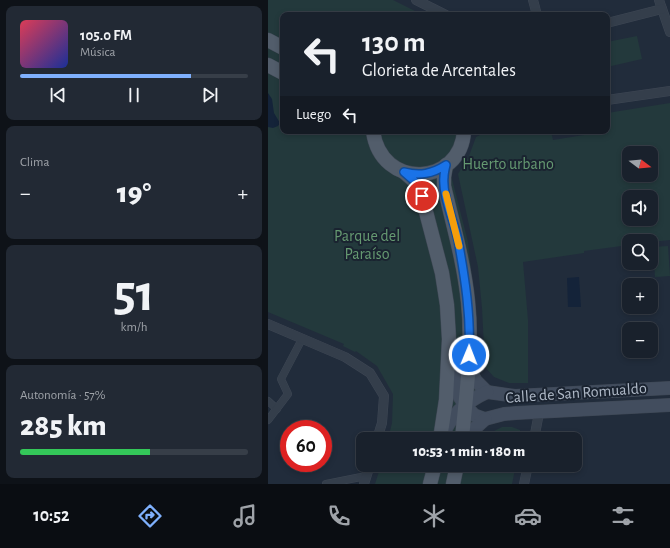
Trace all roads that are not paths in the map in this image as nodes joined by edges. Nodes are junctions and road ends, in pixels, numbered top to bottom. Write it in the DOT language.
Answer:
graph roads {
  1 [pos="416,0"];
  2 [pos="533,0"];
  3 [pos="659,0"];
  4 [pos="662,9"];
  5 [pos="440,12"];
  6 [pos="536,12"];
  7 [pos="610,22"];
  8 [pos="670,32"];
  9 [pos="268,40"];
  10 [pos="280,46"];
  11 [pos="268,65"];
  12 [pos="280,71"];
  13 [pos="670,91"];
  14 [pos="610,100"];
  15 [pos="373,134"];
  16 [pos="464,134"];
  17 [pos="446,165"];
  18 [pos="404,172"];
  19 [pos="268,324"];
  20 [pos="302,339"];
  21 [pos="449,339"];
  22 [pos="469,369"];
  23 [pos="670,388"];
  24 [pos="487,392"];
  25 [pos="268,401"];
  26 [pos="670,404"];
  27 [pos="465,405"];
  28 [pos="277,409"];
  29 [pos="539,412"];
  30 [pos="485,419"];
  31 [pos="268,420"];
  32 [pos="379,432"];
  33 [pos="442,432"];
  34 [pos="444,432"];
  35 [pos="463,432"];
  36 [pos="472,432"];
  37 [pos="535,432"];
  38 [pos="433,472"];
  39 [pos="456,472"];
  40 [pos="462,472"];
  41 [pos="527,472"];
  42 [pos="365,480"];
  43 [pos="326,484"];
  44 [pos="430,484"];
  45 [pos="453,484"];
  46 [pos="459,484"];
  47 [pos="524,484"];
  1 -- 5 [label="street"];
  2 -- 6 [label="street"];
  3 -- 4 [label="street"];
  4 -- 7 [label="street"];
  4 -- 8 [label="street"];
  9 -- 10 [label="main road"];
  11 -- 12 [label="main road"];
  13 -- 14 [label="street"];
  15 -- 18 [label="main road"];
  16 -- 17 [label="main road"];
  17 -- 18 [label="main road"];
  17 -- 22 [label="main road"];
  18 -- 21 [label="main road"];
  19 -- 20 [label="street"];
  20 -- 28 [label="street"];
  20 -- 32 [label="street"];
  21 -- 27 [label="main road"];
  21 -- 33 [label="main road"];
  22 -- 24 [label="main road"];
  22 -- 27 [label="main road"];
  23 -- 24 [label="main road, Calle de San Romualdo"];
  24 -- 27 [label="main road"];
  25 -- 28 [label="street"];
  26 -- 29 [label="main road, Calle de San Romualdo"];
  27 -- 30 [label="main road"];
  27 -- 34 [label="main road"];
  27 -- 35 [label="main road"];
  28 -- 31 [label="street"];
  29 -- 30 [label="main road, Calle de San Romualdo"];
  29 -- 37 [label="street"];
  30 -- 36 [label="main road"];
  38 -- 44 [label="main road"];
  39 -- 45 [label="main road"];
  40 -- 46 [label="main road"];
  41 -- 47 [label="street"];
  42 -- 43 [label="street"];
}
